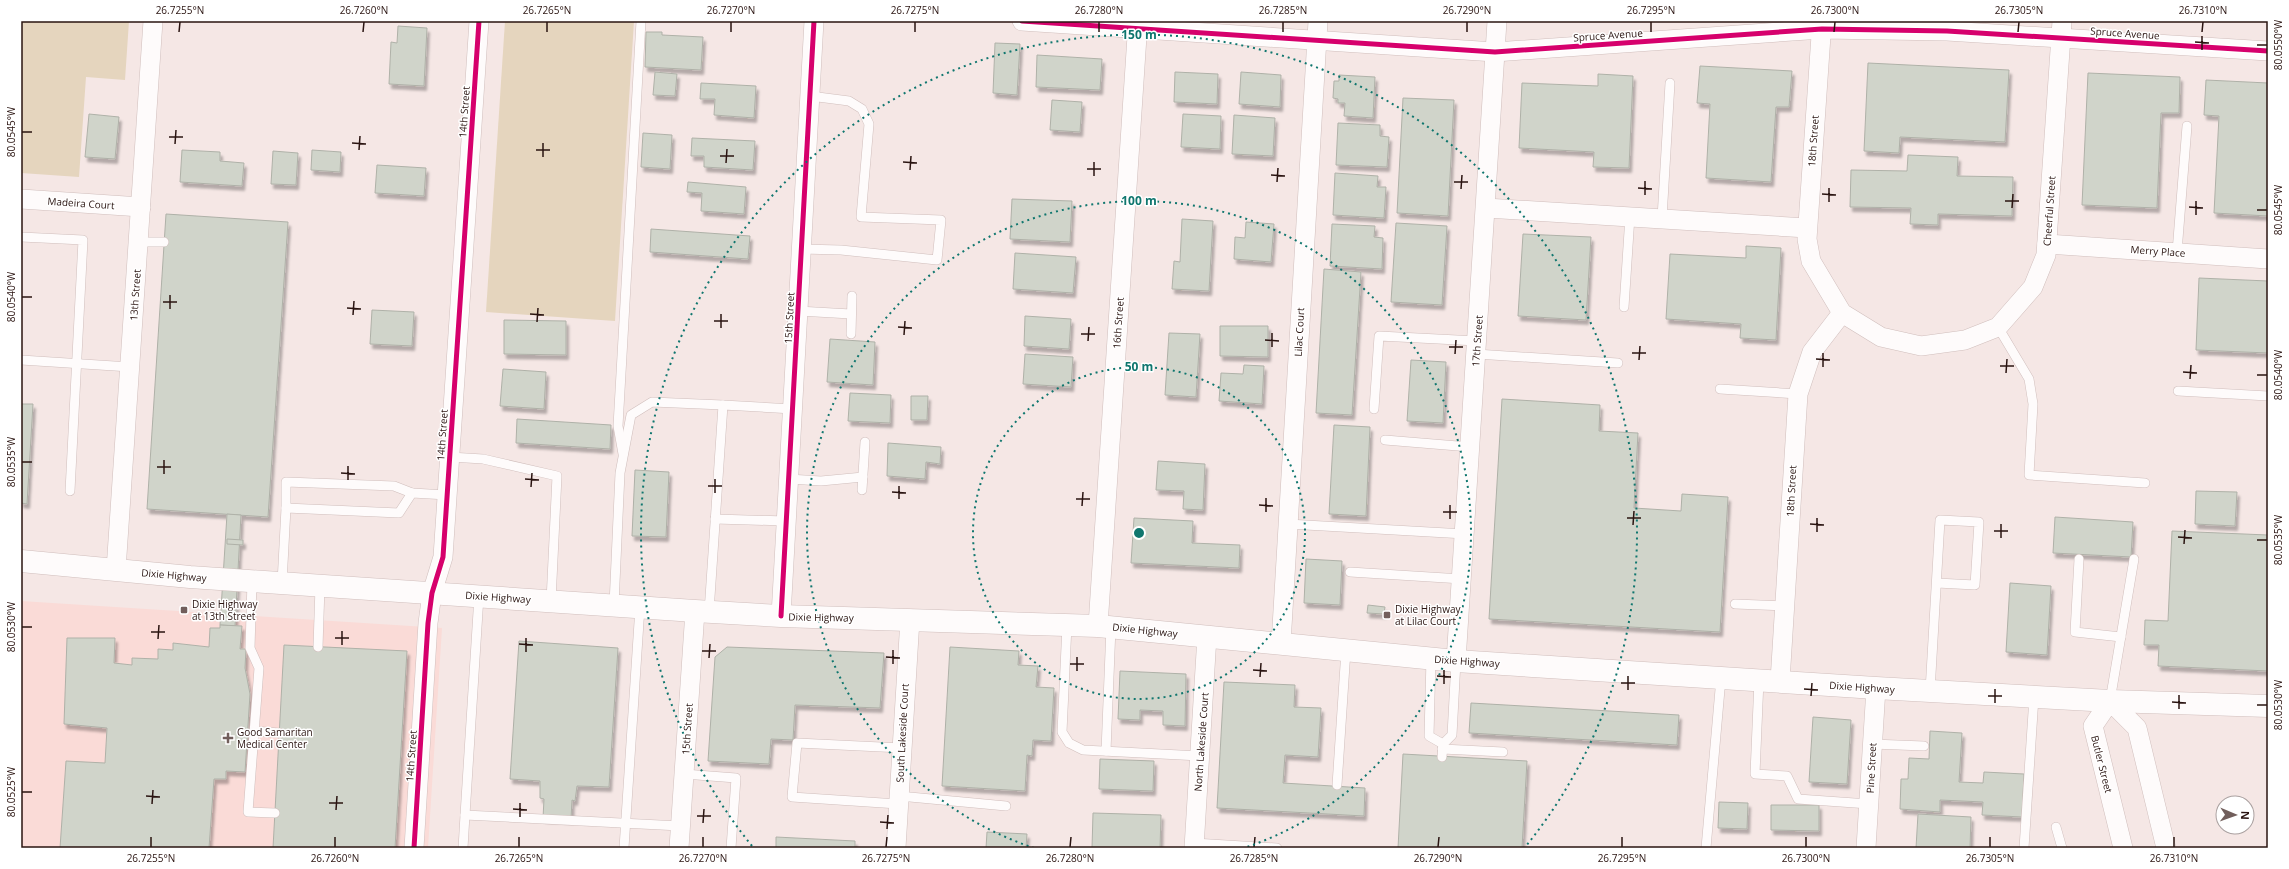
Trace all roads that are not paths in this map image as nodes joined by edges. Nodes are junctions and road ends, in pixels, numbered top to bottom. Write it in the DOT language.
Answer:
graph roads {
  1 [pos="153,21"];
  2 [pos="478,21"];
  3 [pos="641,21"];
  4 [pos="814,21"];
  5 [pos="1022,21"];
  6 [pos="1318,21"];
  7 [pos="1497,21"];
  8 [pos="1138,25"];
  9 [pos="1822,25"];
  10 [pos="1948,26"];
  11 [pos="2062,30"];
  12 [pos="1316,40"];
  13 [pos="2268,51"];
  14 [pos="1495,52"];
  15 [pos="1670,83"];
  16 [pos="810,96"];
  17 [pos="2187,126"];
  18 [pos="21,199"];
  19 [pos="141,207"];
  20 [pos="1486,208"];
  21 [pos="1630,216"];
  22 [pos="1662,218"];
  23 [pos="1807,228"];
  24 [pos="21,237"];
  25 [pos="139,242"];
  26 [pos="164,242"];
  27 [pos="2047,244"];
  28 [pos="802,249"];
  29 [pos="2177,252"];
  30 [pos="2268,259"];
  31 [pos="1811,261"];
  32 [pos="852,296"];
  33 [pos="1624,307"];
  34 [pos="798,311"];
  35 [pos="1842,313"];
  36 [pos="851,314"];
  37 [pos="1998,327"];
  38 [pos="851,334"];
  39 [pos="1476,347"];
  40 [pos="21,360"];
  41 [pos="1618,363"];
  42 [pos="75,364"];
  43 [pos="130,367"];
  44 [pos="1720,389"];
  45 [pos="2178,390"];
  46 [pos="1798,394"];
  47 [pos="2268,396"];
  48 [pos="723,405"];
  49 [pos="792,409"];
  50 [pos="1374,409"];
  51 [pos="1385,440"];
  52 [pos="865,442"];
  53 [pos="1470,447"];
  54 [pos="623,454"];
  55 [pos="450,457"];
  56 [pos="863,477"];
  57 [pos="789,479"];
  58 [pos="2144,484"];
  59 [pos="862,490"];
  60 [pos="70,491"];
  61 [pos="412,493"];
  62 [pos="448,495"];
  63 [pos="286,508"];
  64 [pos="715,519"];
  65 [pos="786,521"];
  66 [pos="1288,524"];
  67 [pos="1465,534"];
  68 [pos="2079,559"];
  69 [pos="2134,559"];
  70 [pos="21,561"];
  71 [pos="116,570"];
  72 [pos="1350,572"];
  73 [pos="1462,579"];
  74 [pos="252,581"];
  75 [pos="282,583"];
  76 [pos="1937,583"];
  77 [pos="320,586"];
  78 [pos="432,593"];
  79 [pos="479,596"];
  80 [pos="551,601"];
  81 [pos="1735,604"];
  82 [pos="614,605"];
  83 [pos="1784,606"];
  84 [pos="640,607"];
  85 [pos="702,611"];
  86 [pos="781,616"];
  87 [pos="910,619"];
  88 [pos="1067,624"];
  89 [pos="1104,626"];
  90 [pos="1207,636"];
  91 [pos="2121,637"];
  92 [pos="1281,644"];
  93 [pos="318,647"];
  94 [pos="1346,650"];
  95 [pos="1431,658"];
  96 [pos="1456,661"];
  97 [pos="1721,678"];
  98 [pos="1770,681"];
  99 [pos="1876,688"];
  100 [pos="1930,691"];
  101 [pos="2034,697"];
  102 [pos="2110,701"];
  103 [pos="2268,706"];
  104 [pos="254,731"];
  105 [pos="280,733"];
  106 [pos="1872,744"];
  107 [pos="1924,746"];
  108 [pos="902,748"];
  109 [pos="1442,750"];
  110 [pos="1106,751"];
  111 [pos="1502,752"];
  112 [pos="1200,756"];
  113 [pos="684,774"];
  114 [pos="1337,785"];
  115 [pos="898,800"];
  116 [pos="1868,804"];
  117 [pos="1006,806"];
  118 [pos="275,813"];
  119 [pos="465,815"];
  120 [pos="626,823"];
  121 [pos="680,826"];
  122 [pos="1194,846"];
  123 [pos="414,848"];
  124 [pos="464,848"];
  125 [pos="624,848"];
  126 [pos="679,848"];
  127 [pos="731,848"];
  128 [pos="896,848"];
  129 [pos="1277,848"];
  130 [pos="1706,848"];
  131 [pos="1866,848"];
  132 [pos="2024,848"];
  133 [pos="2055,848"];
  134 [pos="2062,848"];
  135 [pos="2123,848"];
  136 [pos="2166,848"];
  1 -- 19 [label="street, 13th Street"];
  2 -- 55 [label="street, 14th Street"];
  3 -- 54 [label="lane"];
  4 -- 16 [label="street, 15th Street"];
  5 -- 8 [label="street, Spruce Avenue"];
  6 -- 12 [label="street, Lilac Court"];
  7 -- 14 [label="street, 17th Street"];
  8 -- 12 [label="street, Spruce Avenue"];
  8 -- 89 [label="street, 16th Street"];
  9 -- 10 [label="street, Spruce Avenue"];
  9 -- 14 [label="street, Spruce Avenue"];
  9 -- 23 [label="street, 18th Street"];
  10 -- 11 [label="street, Spruce Avenue"];
  11 -- 13 [label="street, Spruce Avenue"];
  11 -- 27 [label="street, Cheerful Street"];
  12 -- 14 [label="street, Spruce Avenue"];
  12 -- 66 [label="street, Lilac Court"];
  14 -- 20 [label="street, 17th Street"];
  15 -- 22 [label="lane"];
  16 -- 28 [label="street, 15th Street"];
  16 -- 28 [label="lane"];
  17 -- 29 [label="lane"];
  18 -- 19 [label="street, Madeira Court"];
  19 -- 25 [label="street, 13th Street"];
  20 -- 21 [label="street"];
  20 -- 39 [label="street, 17th Street"];
  21 -- 22 [label="street"];
  21 -- 33 [label="lane"];
  22 -- 23 [label="street"];
  23 -- 31 [label="street, 18th Street"];
  24 -- 42 [label="lane"];
  25 -- 26 [label="lane"];
  25 -- 43 [label="street, 13th Street"];
  27 -- 29 [label="street, Merry Place"];
  27 -- 37 [label="street, Cheerful Street"];
  28 -- 34 [label="street, 15th Street"];
  29 -- 30 [label="street, Merry Place"];
  31 -- 35 [label="street, Cheerful Street"];
  32 -- 36 [label="lane"];
  34 -- 36 [label="lane"];
  34 -- 49 [label="street, 15th Street"];
  35 -- 37 [label="street, Cheerful Street"];
  35 -- 46 [label="street, 18th Street"];
  36 -- 38 [label="lane"];
  37 -- 58 [label="lane"];
  39 -- 41 [label="lane"];
  39 -- 50 [label="lane"];
  39 -- 53 [label="street, 17th Street"];
  40 -- 42 [label="lane"];
  42 -- 43 [label="lane"];
  42 -- 60 [label="lane"];
  43 -- 71 [label="street, 13th Street"];
  44 -- 46 [label="lane"];
  45 -- 47 [label="lane"];
  46 -- 83 [label="street, 18th Street"];
  48 -- 49 [label="lane"];
  48 -- 54 [label="lane"];
  48 -- 64 [label="lane"];
  49 -- 57 [label="street, 15th Street"];
  51 -- 53 [label="lane"];
  52 -- 56 [label="lane"];
  53 -- 67 [label="street, 17th Street"];
  54 -- 82 [label="lane"];
  55 -- 62 [label="street, 14th Street"];
  55 -- 80 [label="lane"];
  56 -- 57 [label="lane"];
  56 -- 59 [label="lane"];
  57 -- 65 [label="street, 15th Street"];
  61 -- 62 [label="lane"];
  61 -- 63 [label="lane"];
  61 -- 63 [label="lane"];
  62 -- 78 [label="street, 14th Street"];
  63 -- 75 [label="lane"];
  64 -- 65 [label="lane"];
  64 -- 85 [label="lane"];
  65 -- 86 [label="street, 15th Street"];
  66 -- 67 [label="lane"];
  66 -- 92 [label="street, Lilac Court"];
  67 -- 73 [label="street, 17th Street"];
  68 -- 91 [label="lane"];
  69 -- 91 [label="lane"];
  70 -- 71 [label="main road, Dixie Highway"];
  71 -- 74 [label="main road, Dixie Highway"];
  72 -- 73 [label="lane"];
  73 -- 96 [label="street, 17th Street"];
  74 -- 75 [label="main road, Dixie Highway"];
  74 -- 104 [label="lane"];
  75 -- 77 [label="main road, Dixie Highway"];
  76 -- 76 [label="lane"];
  76 -- 100 [label="lane"];
  77 -- 78 [label="main road, Dixie Highway"];
  77 -- 93 [label="lane"];
  78 -- 79 [label="main road, Dixie Highway"];
  78 -- 123 [label="street, 14th Street"];
  79 -- 80 [label="main road, Dixie Highway"];
  79 -- 119 [label="lane"];
  80 -- 82 [label="main road, Dixie Highway"];
  81 -- 83 [label="lane"];
  82 -- 84 [label="main road, Dixie Highway"];
  83 -- 98 [label="street, 18th Street"];
  84 -- 85 [label="main road, Dixie Highway"];
  84 -- 120 [label="lane"];
  85 -- 86 [label="main road, Dixie Highway"];
  85 -- 113 [label="street, 15th Street"];
  86 -- 87 [label="main road, Dixie Highway"];
  87 -- 88 [label="main road, Dixie Highway"];
  87 -- 108 [label="street, South Lakeside Court"];
  88 -- 89 [label="main road, Dixie Highway"];
  88 -- 110 [label="lane"];
  89 -- 90 [label="main road, Dixie Highway"];
  89 -- 110 [label="lane"];
  90 -- 92 [label="main road, Dixie Highway"];
  90 -- 112 [label="street, North Lakeside Court"];
  91 -- 102 [label="lane"];
  92 -- 94 [label="main road, Dixie Highway"];
  94 -- 95 [label="main road, Dixie Highway"];
  94 -- 114 [label="lane"];
  95 -- 96 [label="main road, Dixie Highway"];
  95 -- 109 [label="lane"];
  96 -- 97 [label="main road, Dixie Highway"];
  96 -- 109 [label="lane"];
  97 -- 98 [label="main road, Dixie Highway"];
  97 -- 130 [label="lane"];
  98 -- 99 [label="main road, Dixie Highway"];
  98 -- 116 [label="lane"];
  99 -- 100 [label="main road, Dixie Highway"];
  99 -- 106 [label="street, Pine Street"];
  100 -- 101 [label="main road, Dixie Highway"];
  101 -- 102 [label="main road, Dixie Highway"];
  101 -- 132 [label="lane"];
  102 -- 103 [label="main road, Dixie Highway"];
  102 -- 135 [label="street, Butler Street"];
  102 -- 136 [label="street"];
  104 -- 105 [label="lane"];
  104 -- 118 [label="lane"];
  106 -- 107 [label="lane"];
  106 -- 116 [label="street, Pine Street"];
  108 -- 115 [label="street, South Lakeside Court"];
  108 -- 115 [label="lane"];
  109 -- 111 [label="lane"];
  110 -- 112 [label="lane"];
  112 -- 122 [label="street, North Lakeside Court"];
  113 -- 121 [label="street, 15th Street"];
  113 -- 127 [label="lane"];
  115 -- 117 [label="lane"];
  115 -- 128 [label="street, South Lakeside Court"];
  116 -- 131 [label="street, Pine Street"];
  119 -- 120 [label="lane"];
  119 -- 124 [label="lane"];
  120 -- 121 [label="lane"];
  120 -- 125 [label="lane"];
  121 -- 126 [label="street, 15th Street"];
  122 -- 129 [label="lane"];
  133 -- 134 [label="lane"];
}
